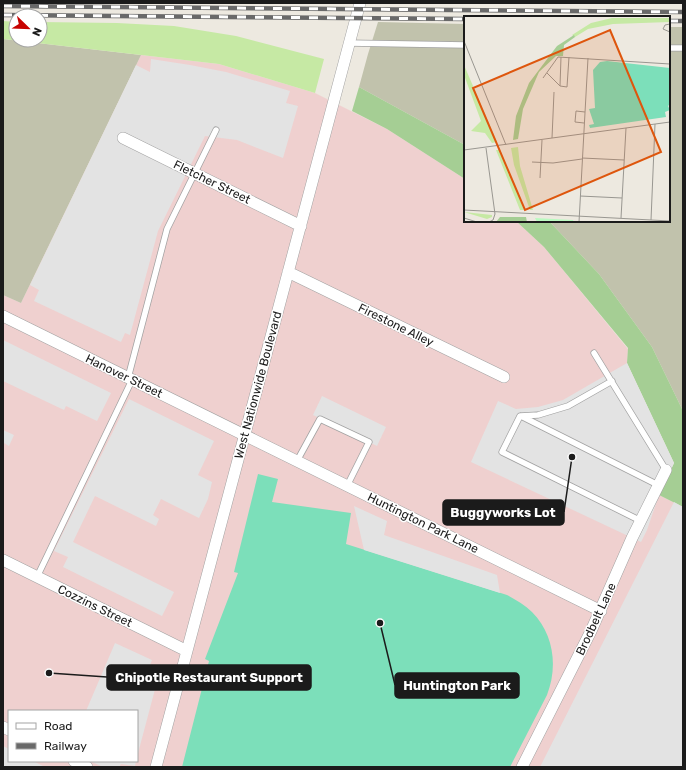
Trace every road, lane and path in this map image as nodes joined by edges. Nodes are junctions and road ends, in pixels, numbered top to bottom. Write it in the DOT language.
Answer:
graph roads {
  1 [pos="360,3"];
  2 [pos="349,43"];
  3 [pos="464,45"];
  4 [pos="670,48"];
  5 [pos="683,48"];
  6 [pos="216,130"];
  7 [pos="123,138"];
  8 [pos="194,174"];
  9 [pos="301,226"];
  10 [pos="288,272"];
  11 [pos="3,316"];
  12 [pos="594,353"];
  13 [pos="504,377"];
  14 [pos="130,379"];
  15 [pos="612,381"];
  16 [pos="520,416"];
  17 [pos="245,435"];
  18 [pos="297,461"];
  19 [pos="666,470"];
  20 [pos="658,485"];
  21 [pos="347,486"];
  22 [pos="641,521"];
  23 [pos="3,560"];
  24 [pos="37,577"];
  25 [pos="601,610"];
  26 [pos="188,651"];
  27 [pos="76,762"];
  28 [pos="87,767"];
  29 [pos="156,767"];
  30 [pos="522,767"];
  1 -- 2 [label="street, West Nationwide Boulevard"];
  2 -- 3 [label="lane"];
  2 -- 9 [label="street, West Nationwide Boulevard"];
  4 -- 5 [label="lane"];
  6 -- 8 [label="lane"];
  7 -- 8 [label="street, Fletcher Street"];
  8 -- 9 [label="street, Fletcher Street"];
  8 -- 14 [label="lane"];
  9 -- 10 [label="street, West Nationwide Boulevard"];
  10 -- 13 [label="street, Firestone Alley"];
  10 -- 17 [label="street, West Nationwide Boulevard"];
  11 -- 14 [label="street, Hanover Street"];
  12 -- 15 [label="lane"];
  14 -- 17 [label="street, Hanover Street"];
  14 -- 24 [label="lane"];
  15 -- 16 [label="lane"];
  15 -- 19 [label="lane"];
  16 -- 20 [label="lane"];
  16 -- 22 [label="lane"];
  17 -- 18 [label="street, Huntington Park Lane"];
  17 -- 26 [label="street, West Nationwide Boulevard"];
  18 -- 21 [label="street, Huntington Park Lane"];
  18 -- 21 [label="lane"];
  19 -- 20 [label="street, Brodbelt Lane"];
  20 -- 22 [label="street, Brodbelt Lane"];
  21 -- 25 [label="street, Huntington Park Lane"];
  22 -- 25 [label="street, Brodbelt Lane"];
  23 -- 24 [label="street, Cozzins Street"];
  24 -- 26 [label="street, Cozzins Street"];
  25 -- 30 [label="street, Brodbelt Lane"];
  26 -- 29 [label="street, West Nationwide Boulevard"];
  27 -- 28 [label="street"];
}
